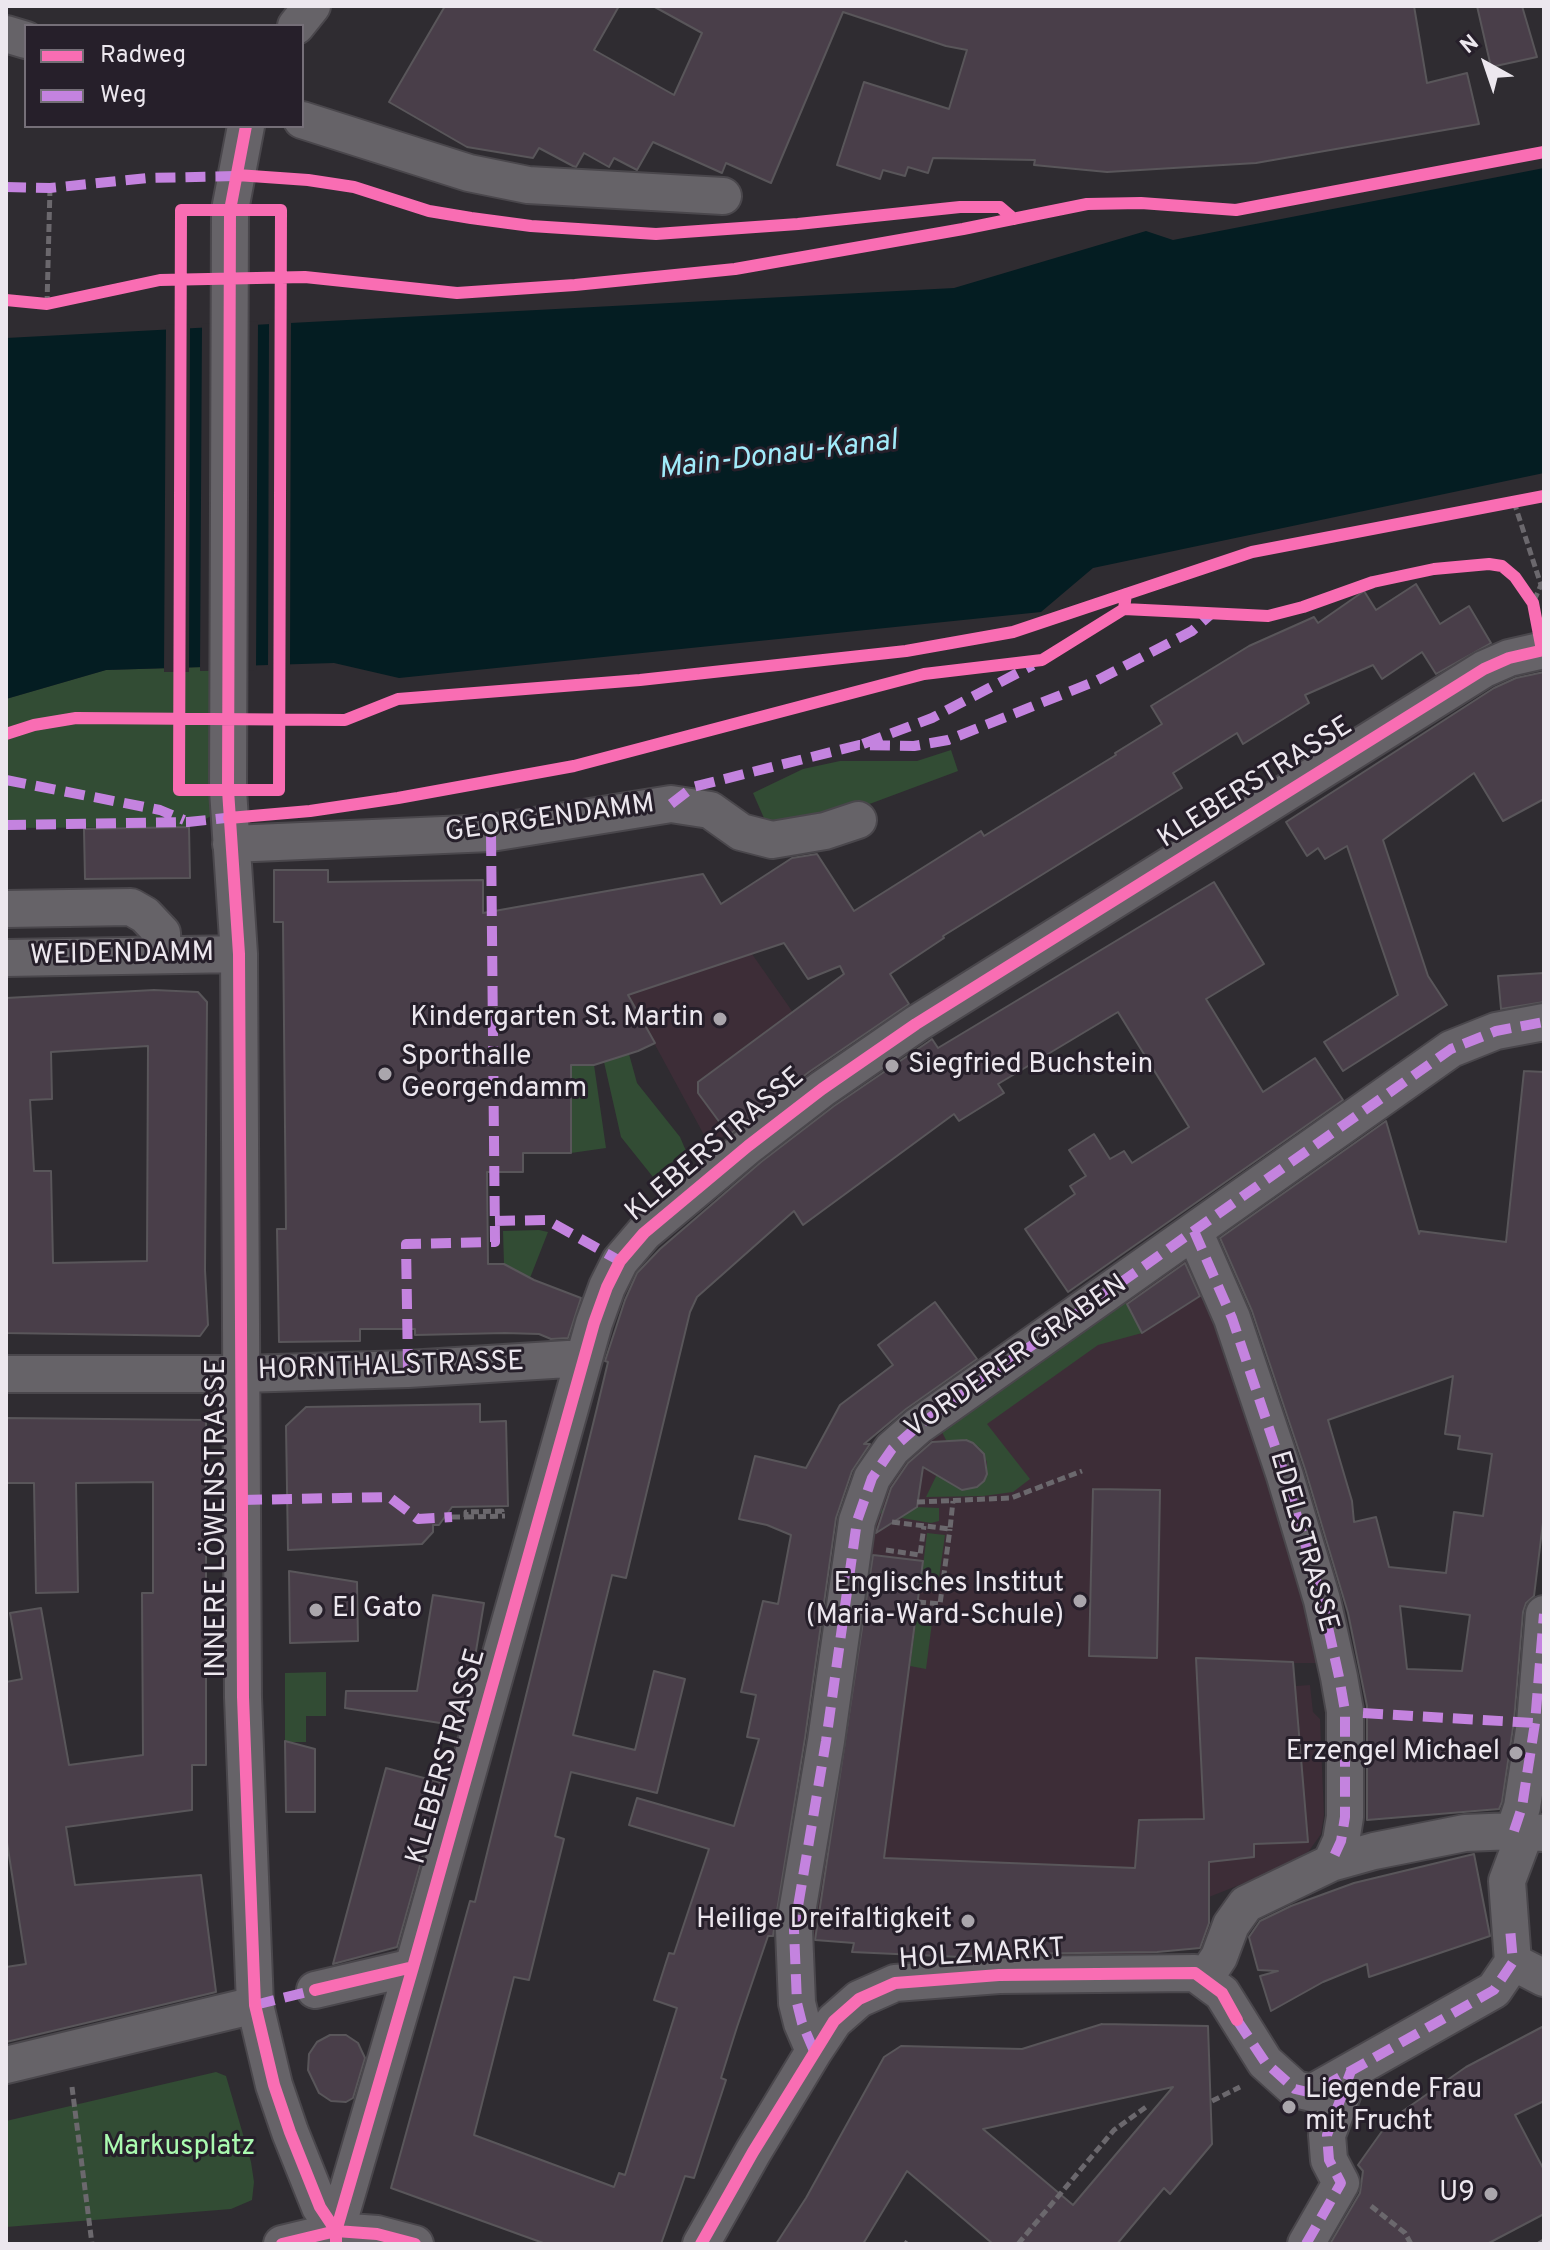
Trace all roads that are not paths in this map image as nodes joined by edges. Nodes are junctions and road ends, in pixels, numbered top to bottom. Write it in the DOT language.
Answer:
graph roads {
  1 [pos="312,6"];
  2 [pos="298,24"];
  3 [pos="304,121"];
  4 [pos="246,128"];
  5 [pos="723,196"];
  6 [pos="1544,650"];
  7 [pos="858,820"];
  8 [pos="231,844"];
  9 [pos="6,909"];
  10 [pos="239,954"];
  11 [pos="163,955"];
  12 [pos="6,958"];
  13 [pos="1544,1022"];
  14 [pos="1194,1231"];
  15 [pos="584,1358"];
  16 [pos="6,1374"];
  17 [pos="241,1374"];
  18 [pos="1544,1614"];
  19 [pos="1528,1832"];
  20 [pos="1331,1863"];
  21 [pos="413,1967"];
  22 [pos="1528,1970"];
  23 [pos="1205,1978"];
  24 [pos="315,1990"];
  25 [pos="255,2005"];
  26 [pos="814,2051"];
  27 [pos="6,2065"];
  28 [pos="1351,2071"];
  29 [pos="336,2238"];
  30 [pos="282,2244"];
  31 [pos="415,2244"];
  32 [pos="701,2244"];
  33 [pos="1306,2244"];
  1 -- 2 [label="street"];
  3 -- 5 [label="street"];
  4 -- 8 [label="street, INNERE LÖWENSTRASSE"];
  6 -- 15 [label="street, KLEBERSTRASSE"];
  7 -- 8 [label="street, GEORGENDAMM"];
  8 -- 10 [label="street, INNERE LÖWENSTRASSE"];
  9 -- 11 [label="street"];
  10 -- 11 [label="street, WEIDENDAMM"];
  10 -- 17 [label="street, INNERE LÖWENSTRASSE"];
  11 -- 12 [label="street, WEIDENDAMM"];
  13 -- 14 [label="street, VORDERER GRABEN"];
  14 -- 20 [label="street, EDELSTRASSE"];
  14 -- 26 [label="street, VORDERER GRABEN"];
  15 -- 17 [label="street, HORNTHALSTRASSE"];
  15 -- 21 [label="street, KLEBERSTRASSE"];
  16 -- 17 [label="street, HORNTHALSTRASSE"];
  17 -- 25 [label="street, INNERE LÖWENSTRASSE"];
  18 -- 19 [label="street"];
  19 -- 20 [label="street"];
  19 -- 22 [label="street"];
  20 -- 23 [label="street"];
  21 -- 24 [label="street"];
  21 -- 29 [label="street, KLEBERSTRASSE"];
  22 -- 28 [label="street"];
  23 -- 26 [label="street, HOLZMARKT"];
  23 -- 28 [label="street"];
  25 -- 27 [label="street"];
  25 -- 29 [label="street, INNERE LÖWENSTRASSE"];
  26 -- 32 [label="street, HOLZMARKT"];
  28 -- 33 [label="street"];
  29 -- 30 [label="street"];
  29 -- 31 [label="street"];
}
